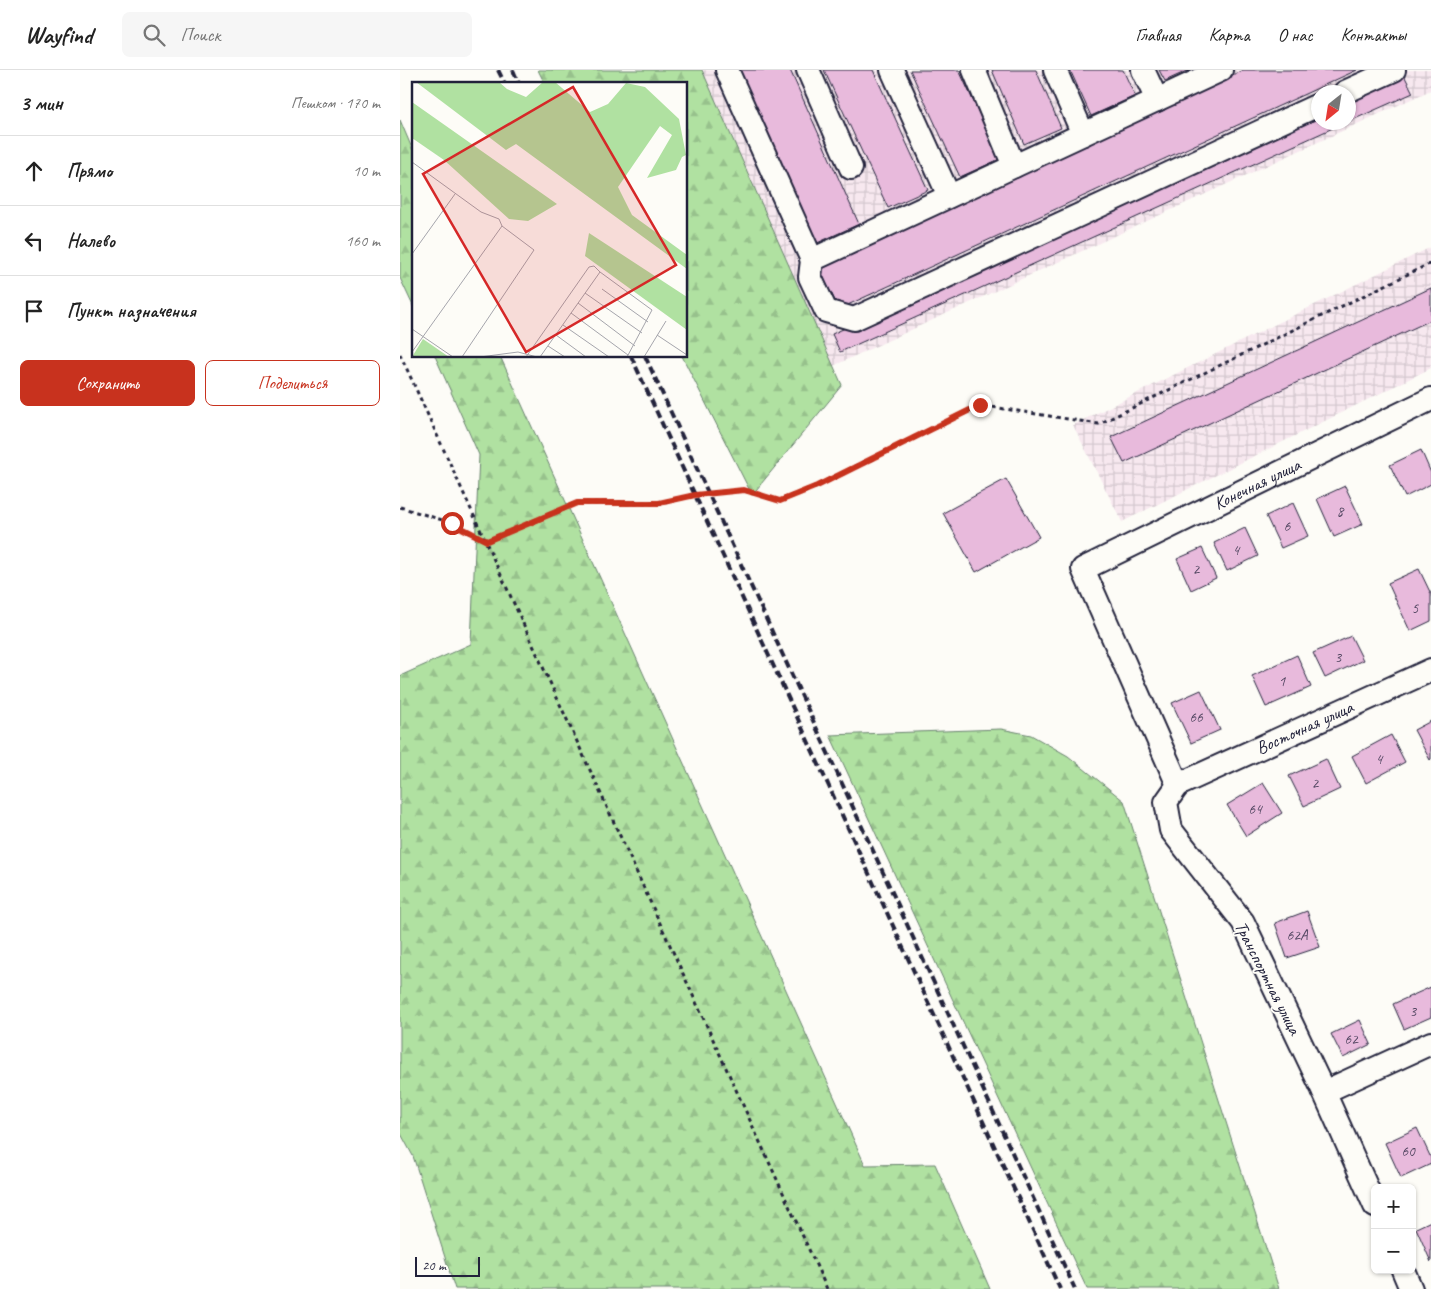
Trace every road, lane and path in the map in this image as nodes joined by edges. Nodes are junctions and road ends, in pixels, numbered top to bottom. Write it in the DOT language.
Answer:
graph roads {
  1 [pos="727,70"];
  2 [pos="808,70"];
  3 [pos="892,70"];
  4 [pos="974,70"];
  5 [pos="1055,70"];
  6 [pos="1143,70"];
  7 [pos="1221,70"];
  8 [pos="1394,70"];
  9 [pos="1356,87"];
  10 [pos="1157,100"];
  11 [pos="1311,108"];
  12 [pos="1083,134"];
  13 [pos="1014,166"];
  14 [pos="851,168"];
  15 [pos="949,196"];
  16 [pos="812,260"];
  17 [pos="1431,263"];
  18 [pos="400,354"];
  19 [pos="1431,399"];
  20 [pos="400,507"];
  21 [pos="487,541"];
  22 [pos="1431,670"];
  23 [pos="1178,785"];
  24 [pos="1431,1043"];
  25 [pos="1324,1092"];
  26 [pos="1371,1197"];
  27 [pos="1405,1274"];
  28 [pos="827,1289"];
  29 [pos="1411,1289"];
  1 -- 16 [label="street"];
  2 -- 14 [label="street"];
  3 -- 15 [label="street"];
  4 -- 13 [label="street"];
  5 -- 12 [label="street"];
  6 -- 10 [label="street"];
  7 -- 10 [label="street"];
  8 -- 9 [label="street"];
  10 -- 12 [label="street"];
  11 -- 16 [label="street"];
  12 -- 13 [label="street"];
  13 -- 15 [label="street"];
  15 -- 16 [label="street"];
  17 -- 21 [label="path"];
  18 -- 21 [label="path"];
  19 -- 23 [label="street, Конечная улица"];
  20 -- 21 [label="path"];
  21 -- 28 [label="path"];
  22 -- 23 [label="street, Восточная улица"];
  23 -- 25 [label="street, Транспортная улица"];
  24 -- 25 [label="street"];
  25 -- 26 [label="street, Транспортная улица"];
  27 -- 29 [label="street"];
}
